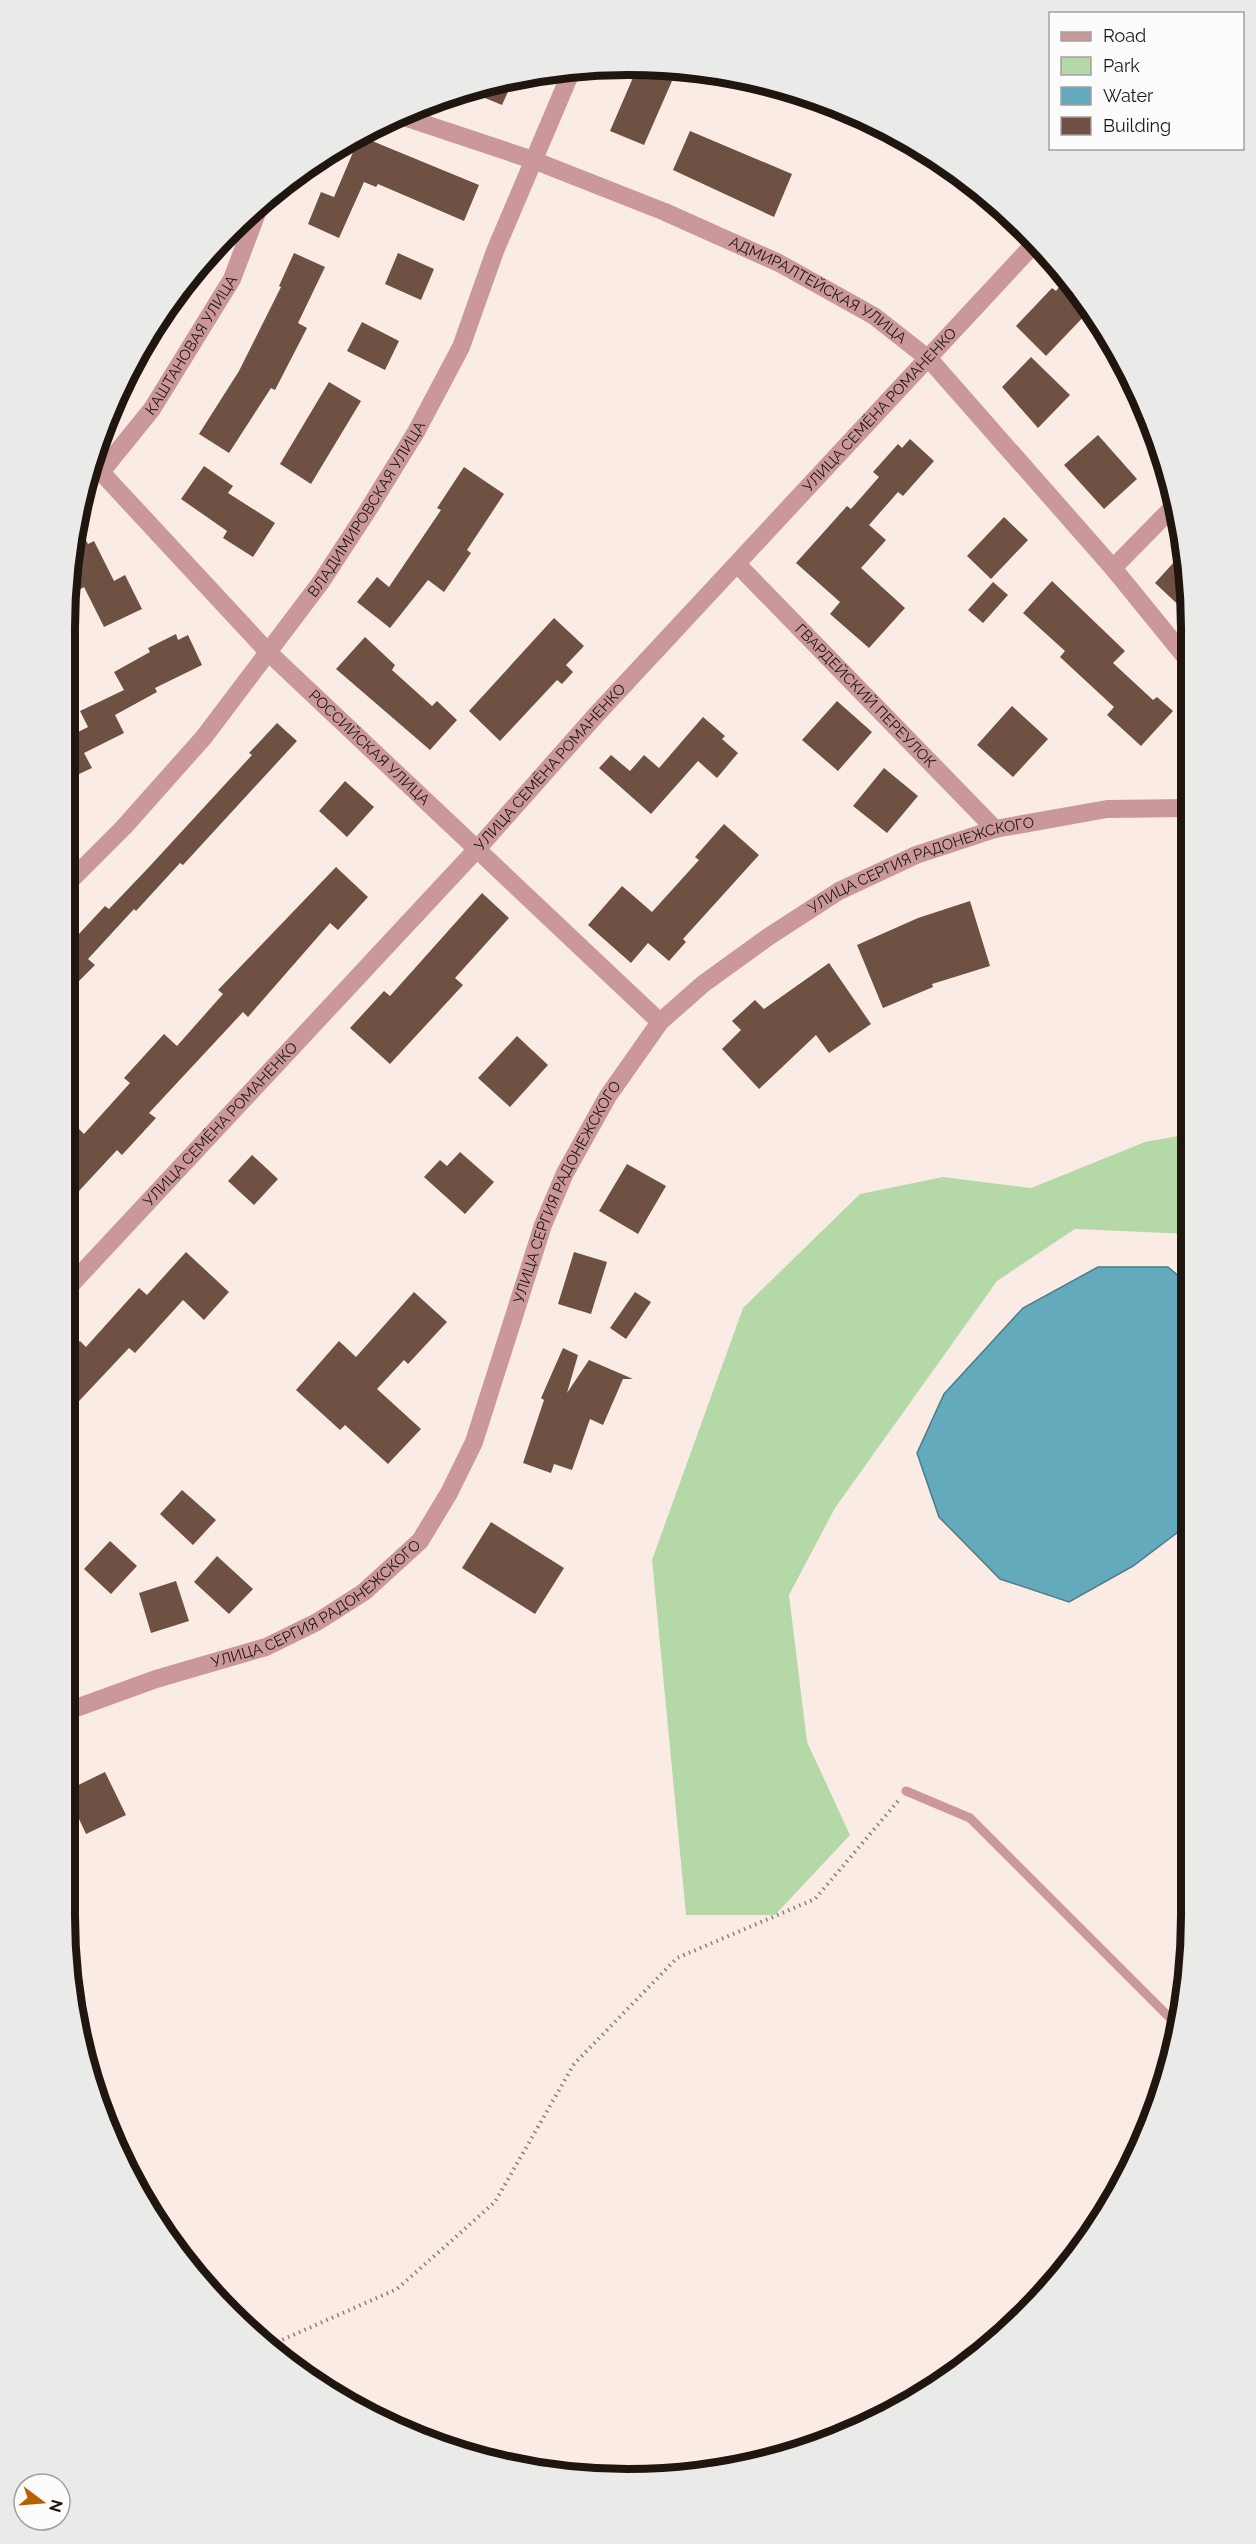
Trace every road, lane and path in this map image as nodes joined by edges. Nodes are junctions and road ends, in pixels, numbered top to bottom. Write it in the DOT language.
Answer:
graph roads {
  1 [pos="568,79"];
  2 [pos="411,119"];
  3 [pos="533,160"];
  4 [pos="254,221"];
  5 [pos="1030,248"];
  6 [pos="930,360"];
  7 [pos="101,461"];
  8 [pos="99,467"];
  9 [pos="1168,512"];
  10 [pos="737,564"];
  11 [pos="1113,568"];
  12 [pos="268,652"];
  13 [pos="1181,652"];
  14 [pos="1181,808"];
  15 [pos="995,829"];
  16 [pos="478,848"];
  17 [pos="75,875"];
  18 [pos="660,1022"];
  19 [pos="75,1279"];
  20 [pos="75,1708"];
  21 [pos="906,1791"];
  22 [pos="1171,2019"];
  23 [pos="276,2343"];
  1 -- 3 [label="street, ВЛАДИМИРОВСКАЯ УЛИЦА"];
  2 -- 3 [label="street, АДМИРАЛТЕЙСКАЯ УЛИЦА"];
  3 -- 6 [label="street, АДМИРАЛТЕЙСКАЯ УЛИЦА"];
  3 -- 12 [label="street, ВЛАДИМИРОВСКАЯ УЛИЦА"];
  4 -- 7 [label="street, КАШТАНОВАЯ УЛИЦА"];
  5 -- 6 [label="street, УЛИЦА СЕМЁНА РОМАНЕНКО"];
  6 -- 10 [label="street, УЛИЦА СЕМЁНА РОМАНЕНКО"];
  6 -- 11 [label="street, АДМИРАЛТЕЙСКАЯ УЛИЦА"];
  8 -- 12 [label="street, РОССИЙСКАЯ УЛИЦА"];
  9 -- 11 [label="street"];
  10 -- 15 [label="street, ГВАРДЕЙСКИЙ ПЕРЕУЛОК"];
  10 -- 16 [label="street, УЛИЦА СЕМЁНА РОМАНЕНКО"];
  11 -- 13 [label="street, АДМИРАЛТЕЙСКАЯ УЛИЦА"];
  12 -- 16 [label="street, РОССИЙСКАЯ УЛИЦА"];
  12 -- 17 [label="street, ВЛАДИМИРОВСКАЯ УЛИЦА"];
  14 -- 15 [label="street, УЛИЦА СЕРГИЯ РАДОНЕЖСКОГО"];
  15 -- 18 [label="street, УЛИЦА СЕРГИЯ РАДОНЕЖСКОГО"];
  16 -- 18 [label="street, РОССИЙСКАЯ УЛИЦА"];
  16 -- 19 [label="street, УЛИЦА СЕМЁНА РОМАНЕНКО"];
  18 -- 20 [label="street, УЛИЦА СЕРГИЯ РАДОНЕЖСКОГО"];
  21 -- 22 [label="lane"];
  21 -- 23 [label="path"];
}
